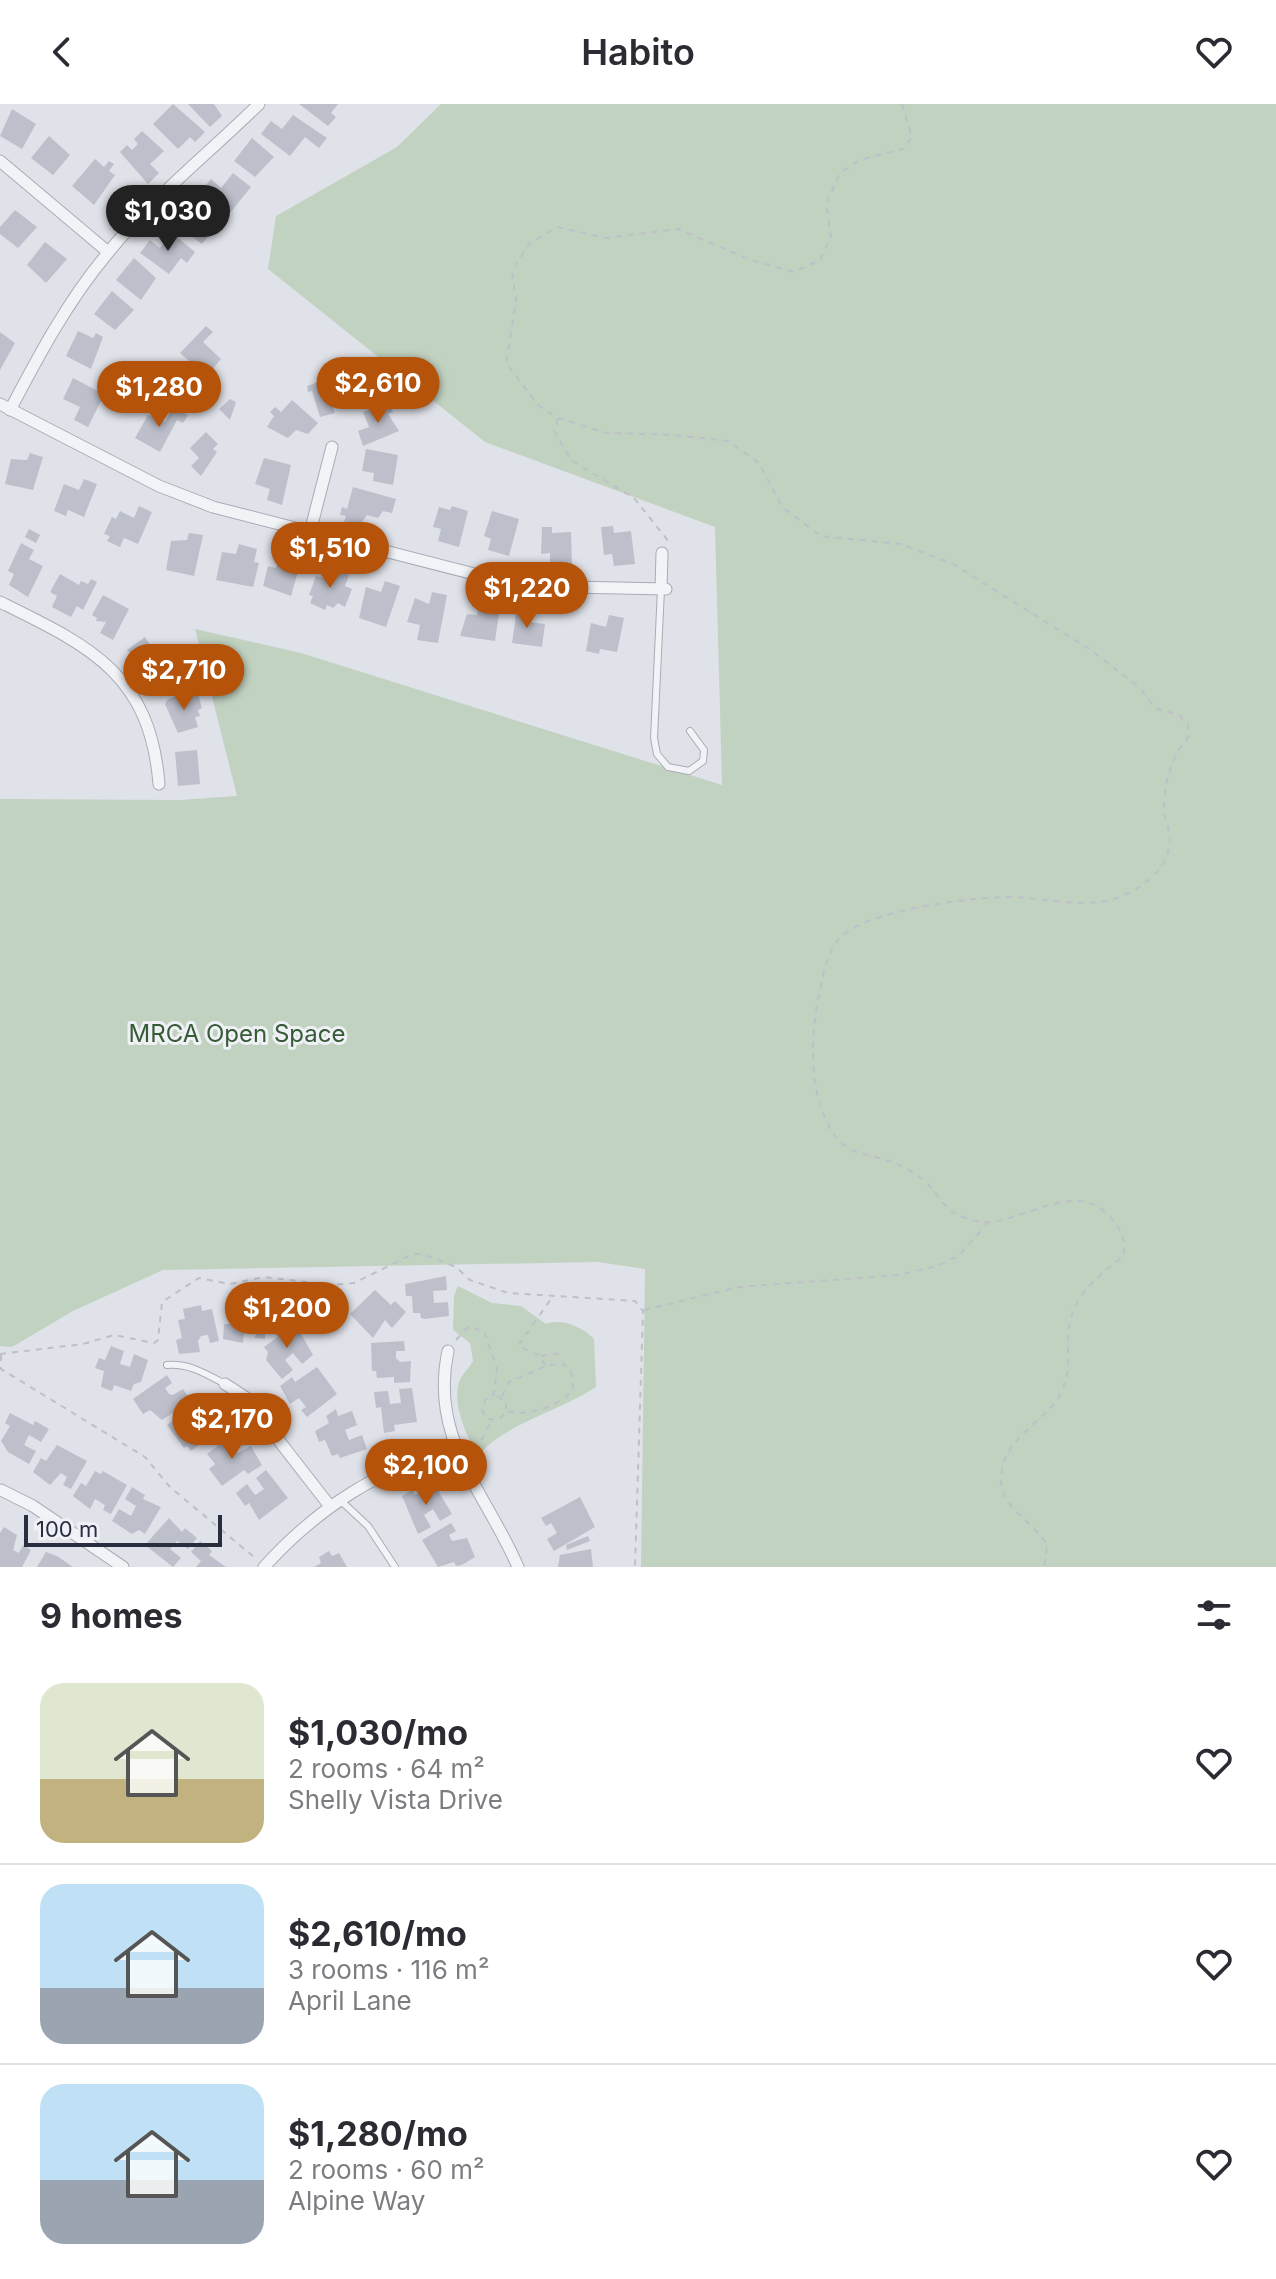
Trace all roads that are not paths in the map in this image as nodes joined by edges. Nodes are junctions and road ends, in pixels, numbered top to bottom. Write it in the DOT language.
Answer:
graph roads {
  1 [pos="259,104"];
  2 [pos="0,161"];
  3 [pos="108,252"];
  4 [pos="5,407"];
  5 [pos="332,447"];
  6 [pos="310,532"];
  7 [pos="665,550"];
  8 [pos="664,589"];
  9 [pos="0,602"];
  10 [pos="690,731"];
  11 [pos="159,784"];
  12 [pos="448,1351"];
  13 [pos="167,1365"];
  14 [pos="225,1384"];
  15 [pos="456,1447"];
  16 [pos="1,1490"];
  17 [pos="334,1502"];
  18 [pos="260,1563"];
  19 [pos="123,1567"];
  20 [pos="395,1567"];
  21 [pos="518,1567"];
  1 -- 3 [label="street"];
  2 -- 3 [label="street"];
  3 -- 4 [label="street"];
  4 -- 6 [label="street"];
  5 -- 6 [label="street"];
  6 -- 8 [label="street"];
  7 -- 8 [label="street"];
  8 -- 10 [label="lane"];
  9 -- 11 [label="street"];
  12 -- 15 [label="street"];
  13 -- 14 [label="lane"];
  14 -- 17 [label="street"];
  15 -- 17 [label="street"];
  15 -- 21 [label="street"];
  16 -- 19 [label="street"];
  17 -- 18 [label="street"];
  17 -- 20 [label="lane"];
}
